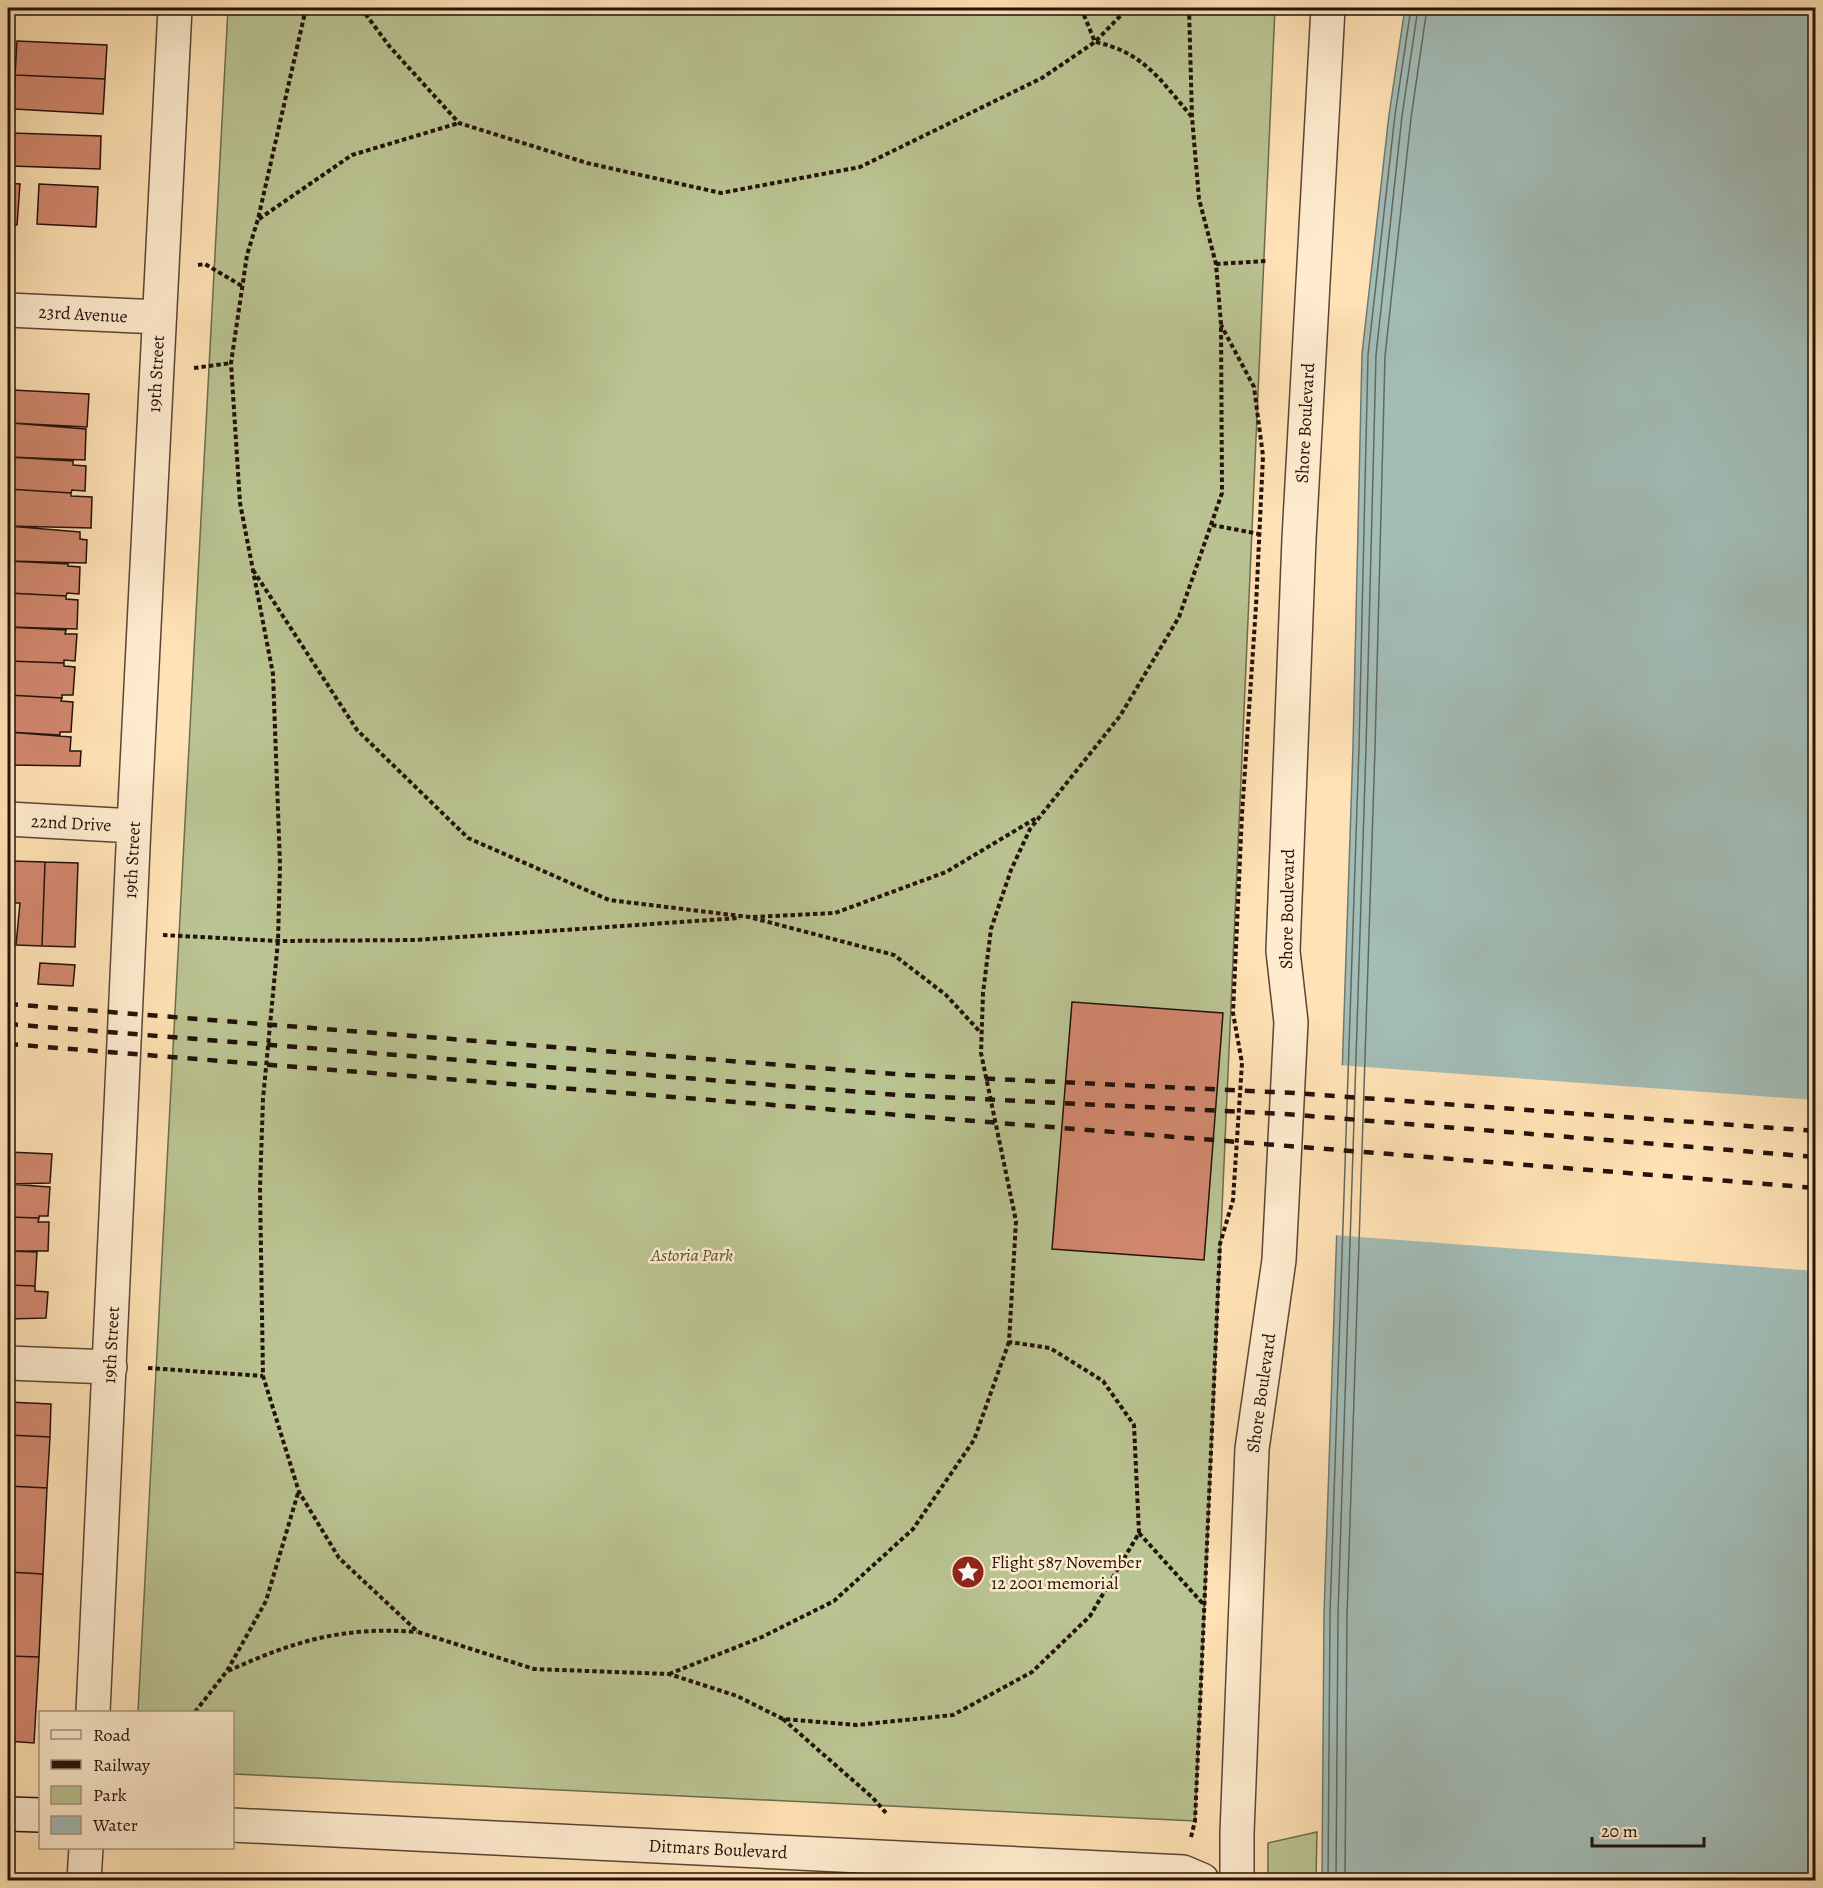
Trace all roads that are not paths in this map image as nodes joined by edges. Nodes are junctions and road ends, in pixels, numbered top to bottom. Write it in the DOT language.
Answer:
graph roads {
  1 [pos="175,8"];
  2 [pos="1328,8"];
  3 [pos="8,310"];
  4 [pos="159,317"];
  5 [pos="8,819"];
  6 [pos="134,826"];
  7 [pos="8,1363"];
  8 [pos="110,1367"];
  9 [pos="93,1711"];
  10 [pos="8,1814"];
  11 [pos="39,1815"];
  12 [pos="234,1825"];
  13 [pos="86,1849"];
  14 [pos="84,1881"];
  15 [pos="1202,1881"];
  16 [pos="1237,1881"];
  1 -- 4 [label="street, 19th Street"];
  2 -- 16 [label="street, Shore Boulevard"];
  3 -- 4 [label="street, 23rd Avenue"];
  4 -- 6 [label="street, 19th Street"];
  5 -- 6 [label="street, 22nd Drive"];
  6 -- 8 [label="street, 19th Street"];
  7 -- 8 [label="street"];
  8 -- 9 [label="street, 19th Street"];
  10 -- 11 [label="street"];
  12 -- 15 [label="street, Ditmars Boulevard"];
  13 -- 14 [label="street"];
}
